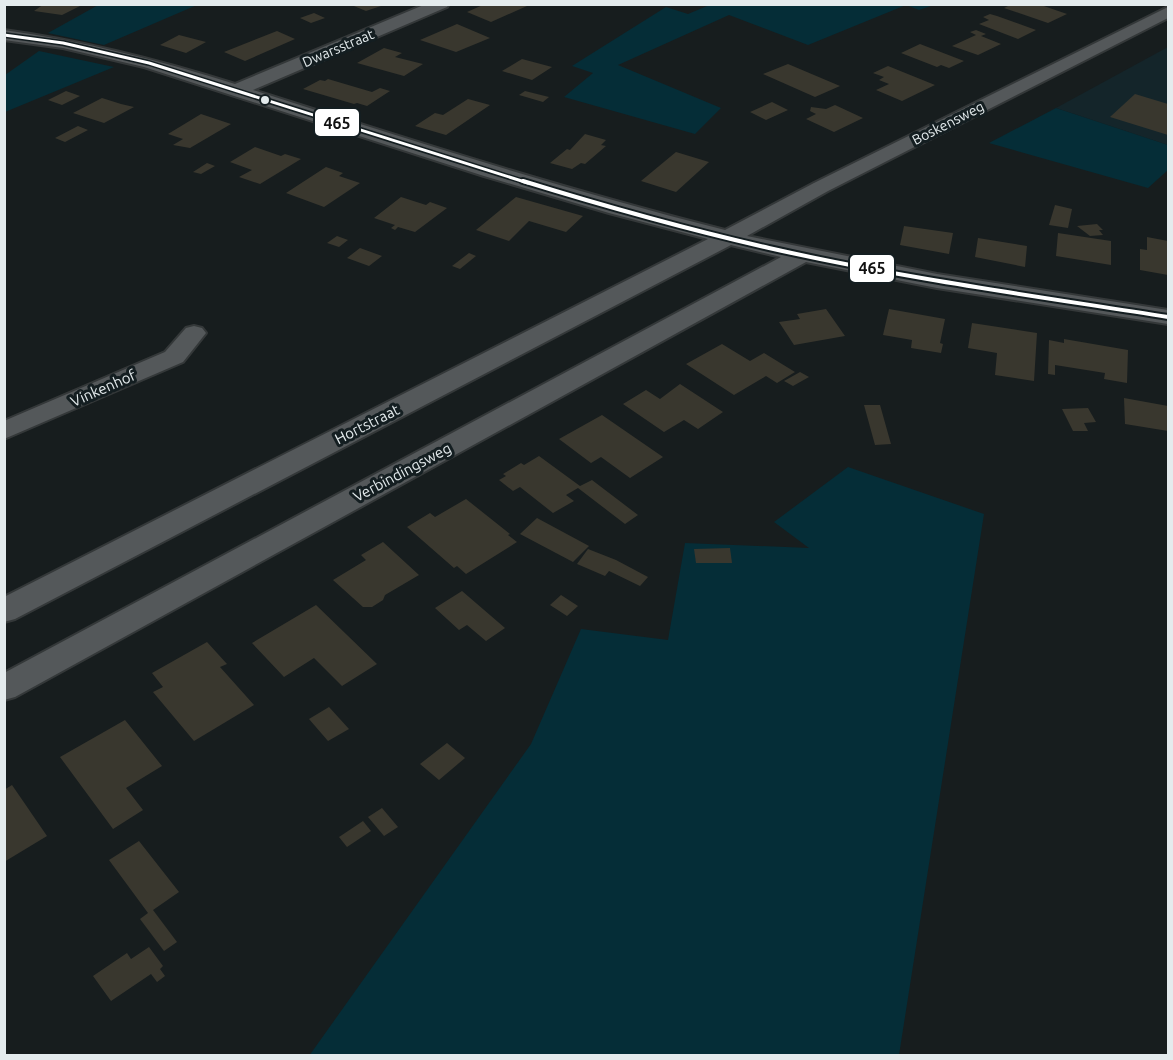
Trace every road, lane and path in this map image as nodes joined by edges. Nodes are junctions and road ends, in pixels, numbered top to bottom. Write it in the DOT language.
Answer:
graph roads {
  1 [pos="441,4"];
  2 [pos="1168,12"];
  3 [pos="4,35"];
  4 [pos="235,91"];
  5 [pos="698,230"];
  6 [pos="729,237"];
  7 [pos="800,256"];
  8 [pos="1168,317"];
  9 [pos="194,333"];
  10 [pos="355,417"];
  11 [pos="4,431"];
  12 [pos="4,611"];
  13 [pos="4,687"];
  1 -- 4 [label="street, Dwarsstraat"];
  2 -- 6 [label="street, Boskensweg"];
  3 -- 4 [label="street"];
  4 -- 5 [label="street"];
  5 -- 6 [label="street"];
  5 -- 10 [label="street"];
  6 -- 7 [label="street"];
  6 -- 12 [label="street, Hortstraat"];
  7 -- 8 [label="street"];
  7 -- 13 [label="street, Verbindingsweg"];
  9 -- 11 [label="street, Vinkenhof"];
}
